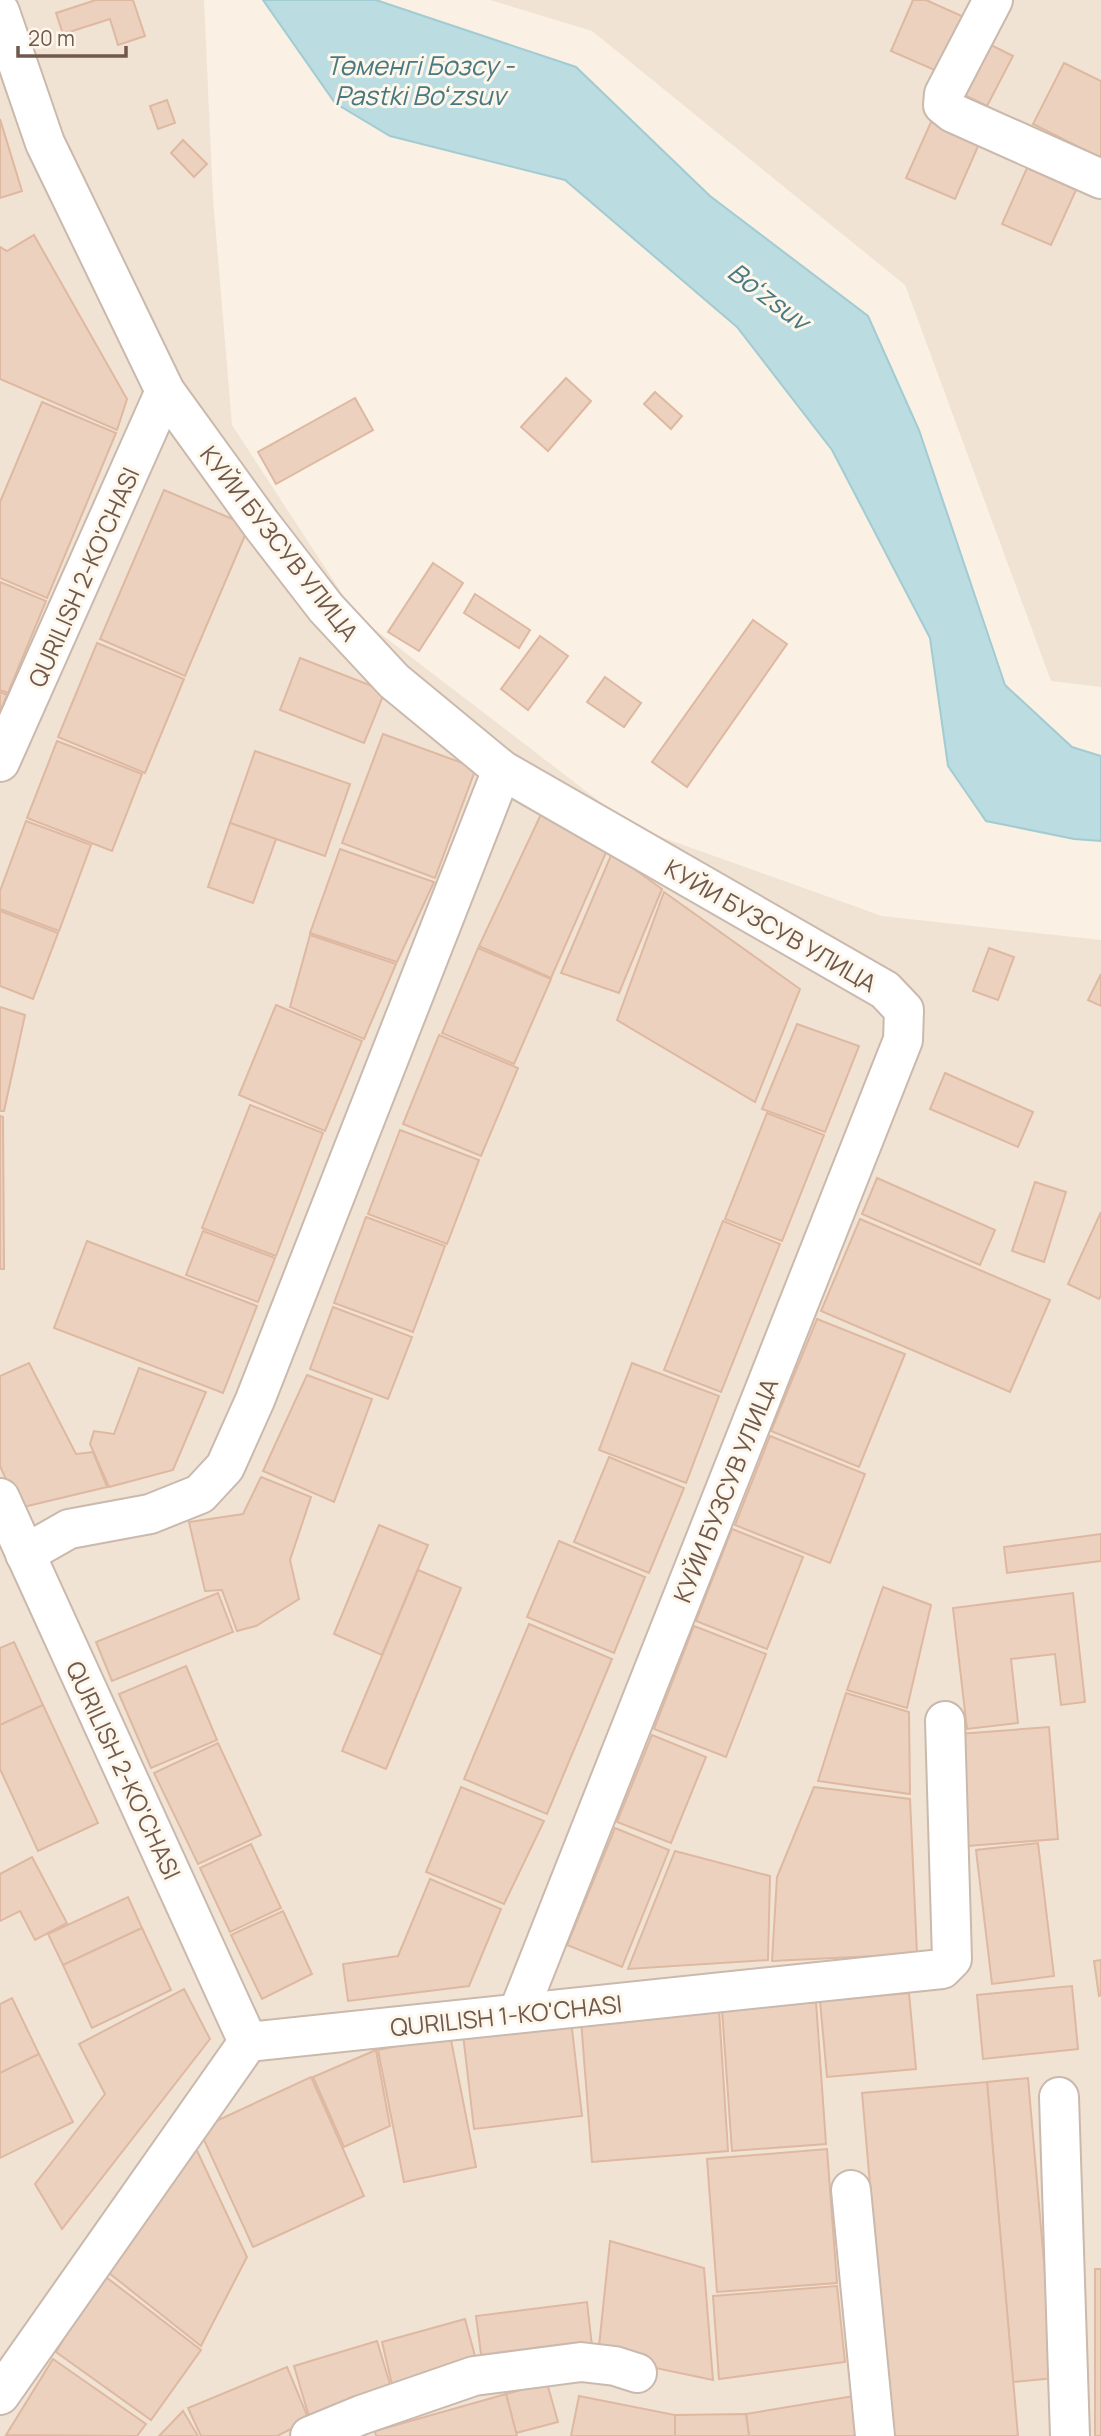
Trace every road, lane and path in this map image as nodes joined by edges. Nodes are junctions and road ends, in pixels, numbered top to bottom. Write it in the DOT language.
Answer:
graph roads {
  1 [pos="993,0"];
  2 [pos="0,12"];
  3 [pos="1101,179"];
  4 [pos="165,391"];
  5 [pos="0,762"];
  6 [pos="502,770"];
  7 [pos="0,1498"];
  8 [pos="25,1554"];
  9 [pos="945,1721"];
  10 [pos="518,2012"];
  11 [pos="248,2042"];
  12 [pos="1059,2097"];
  13 [pos="851,2190"];
  14 [pos="637,2373"];
  15 [pos="0,2395"];
  16 [pos="310,2436"];
  17 [pos="875,2436"];
  18 [pos="1070,2436"];
  1 -- 3 [label="street"];
  2 -- 4 [label="street, КУЙИ БУЗСУВ УЛИЦА"];
  4 -- 5 [label="street, QURILISH 2-KO'CHASI"];
  4 -- 6 [label="street, КУЙИ БУЗСУВ УЛИЦА"];
  6 -- 8 [label="street"];
  6 -- 10 [label="street, КУЙИ БУЗСУВ УЛИЦА"];
  7 -- 8 [label="street, QURILISH 2-KO'CHASI"];
  8 -- 11 [label="street, QURILISH 2-KO'CHASI"];
  9 -- 10 [label="street, QURILISH 1-KO'CHASI"];
  10 -- 11 [label="street, QURILISH 1-KO'CHASI"];
  11 -- 15 [label="street"];
  12 -- 18 [label="street"];
  13 -- 17 [label="street"];
  14 -- 16 [label="street"];
}
